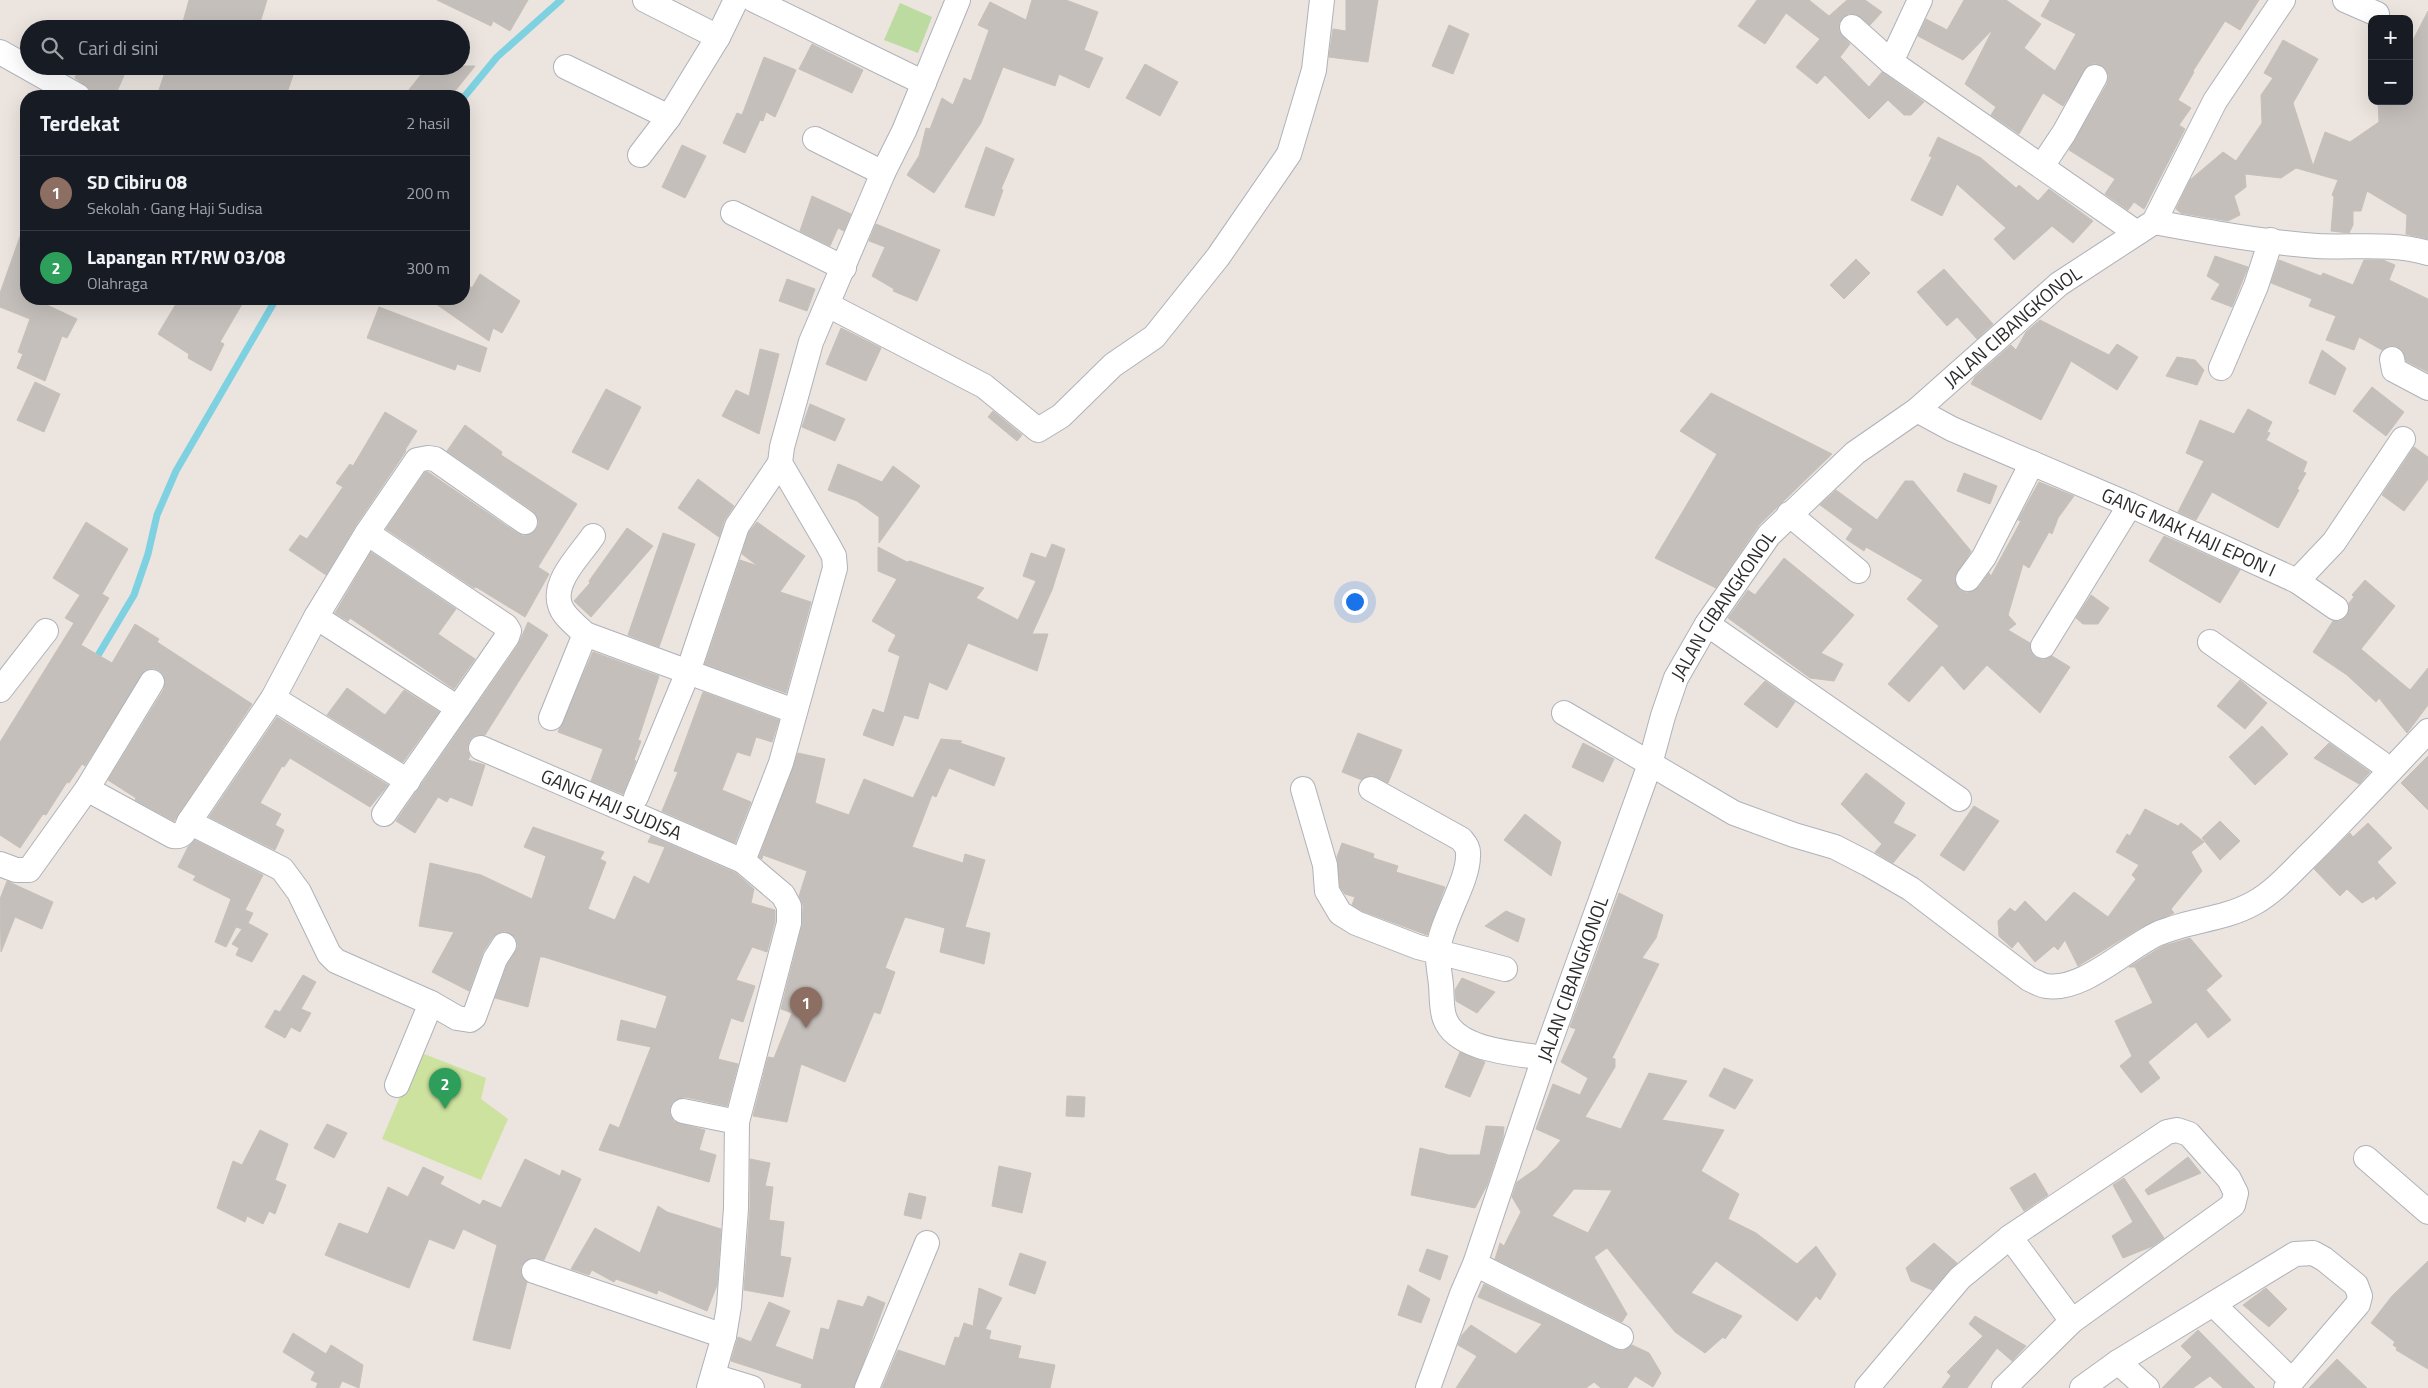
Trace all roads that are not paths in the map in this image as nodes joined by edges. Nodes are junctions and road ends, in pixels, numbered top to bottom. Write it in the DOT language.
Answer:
graph roads {
  1 [pos="645,0"];
  2 [pos="958,0"];
  3 [pos="1322,0"];
  4 [pos="1920,0"];
  5 [pos="2283,0"];
  6 [pos="2345,0"];
  7 [pos="752,1"];
  8 [pos="2377,14"];
  9 [pos="1852,27"];
  10 [pos="718,37"];
  11 [pos="0,52"];
  12 [pos="1891,62"];
  13 [pos="20,63"];
  14 [pos="566,67"];
  15 [pos="41,75"];
  16 [pos="2095,76"];
  17 [pos="924,83"];
  18 [pos="67,90"];
  19 [pos="669,117"];
  20 [pos="815,139"];
  21 [pos="640,155"];
  22 [pos="2042,166"];
  23 [pos="883,173"];
  24 [pos="733,213"];
  25 [pos="2145,227"];
  26 [pos="2271,240"];
  27 [pos="2428,253"];
  28 [pos="844,268"];
  29 [pos="828,305"];
  30 [pos="2392,359"];
  31 [pos="2221,368"];
  32 [pos="2428,388"];
  33 [pos="1917,410"];
  34 [pos="2403,439"];
  35 [pos="780,463"];
  36 [pos="2032,463"];
  37 [pos="2130,505"];
  38 [pos="1789,514"];
  39 [pos="524,522"];
  40 [pos="367,533"];
  41 [pos="593,536"];
  42 [pos="1858,571"];
  43 [pos="1968,579"];
  44 [pos="2298,581"];
  45 [pos="2336,608"];
  46 [pos="316,617"];
  47 [pos="1707,624"];
  48 [pos="46,631"];
  49 [pos="585,634"];
  50 [pos="2210,642"];
  51 [pos="2043,646"];
  52 [pos="688,672"];
  53 [pos="152,682"];
  54 [pos="0,690"];
  55 [pos="273,698"];
  56 [pos="458,708"];
  57 [pos="794,711"];
  58 [pos="1564,713"];
  59 [pos="551,718"];
  60 [pos="2428,731"];
  61 [pos="481,748"];
  62 [pos="1650,764"];
  63 [pos="2391,770"];
  64 [pos="408,781"];
  65 [pos="87,789"];
  66 [pos="1303,789"];
  67 [pos="1371,789"];
  68 [pos="636,797"];
  69 [pos="1959,799"];
  70 [pos="384,814"];
  71 [pos="189,822"];
  72 [pos="744,861"];
  73 [pos="0,864"];
  74 [pos="504,945"];
  75 [pos="1438,951"];
  76 [pos="1505,969"];
  77 [pos="431,1003"];
  78 [pos="1544,1058"];
  79 [pos="397,1085"];
  80 [pos="683,1111"];
  81 [pos="737,1122"];
  82 [pos="2366,1158"];
  83 [pos="2428,1212"];
  84 [pos="2010,1237"];
  85 [pos="927,1243"];
  86 [pos="1475,1264"];
  87 [pos="534,1270"];
  88 [pos="2213,1304"];
  89 [pos="2072,1321"];
  90 [pos="724,1336"];
  91 [pos="1621,1337"];
  92 [pos="2118,1362"];
  93 [pos="711,1382"];
  94 [pos="2289,1384"];
  95 [pos="752,1388"];
  96 [pos="867,1388"];
  97 [pos="1428,1388"];
  98 [pos="1867,1388"];
  99 [pos="2004,1388"];
  100 [pos="2082,1388"];
  101 [pos="2147,1388"];
  1 -- 10 [label="street"];
  2 -- 17 [label="street"];
  3 -- 29 [label="street"];
  4 -- 12 [label="street"];
  5 -- 25 [label="street"];
  6 -- 8 [label="street"];
  7 -- 10 [label="street"];
  7 -- 17 [label="street"];
  9 -- 12 [label="street"];
  10 -- 19 [label="street"];
  11 -- 13 [label="street"];
  12 -- 22 [label="street"];
  14 -- 19 [label="street"];
  15 -- 18 [label="street"];
  16 -- 22 [label="street"];
  17 -- 23 [label="street"];
  19 -- 21 [label="street"];
  20 -- 23 [label="street"];
  22 -- 25 [label="street"];
  23 -- 28 [label="street"];
  24 -- 28 [label="street"];
  25 -- 26 [label="street"];
  25 -- 33 [label="street, JALAN CIBANGKONOL"];
  26 -- 27 [label="street"];
  26 -- 31 [label="street"];
  28 -- 29 [label="street"];
  29 -- 35 [label="street"];
  30 -- 32 [label="street"];
  33 -- 36 [label="street, GANG MAK HAJI EPON I"];
  33 -- 38 [label="street, JALAN CIBANGKONOL"];
  34 -- 44 [label="street, GANG MAK HAJI EPON I"];
  35 -- 52 [label="street"];
  35 -- 57 [label="street"];
  36 -- 37 [label="street, GANG MAK HAJI EPON I"];
  36 -- 43 [label="street"];
  37 -- 44 [label="street, GANG MAK HAJI EPON I"];
  37 -- 51 [label="street"];
  38 -- 42 [label="street"];
  38 -- 47 [label="street, JALAN CIBANGKONOL"];
  39 -- 40 [label="street"];
  40 -- 46 [label="street"];
  40 -- 56 [label="street"];
  41 -- 49 [label="street"];
  44 -- 45 [label="street"];
  46 -- 55 [label="street"];
  46 -- 56 [label="street"];
  47 -- 62 [label="street, JALAN CIBANGKONOL"];
  47 -- 69 [label="street"];
  48 -- 54 [label="street"];
  49 -- 52 [label="street"];
  49 -- 59 [label="street"];
  50 -- 63 [label="street"];
  52 -- 57 [label="street"];
  52 -- 68 [label="street"];
  53 -- 65 [label="street"];
  55 -- 64 [label="street"];
  55 -- 71 [label="street"];
  56 -- 64 [label="street"];
  57 -- 72 [label="street"];
  58 -- 62 [label="street"];
  60 -- 63 [label="street"];
  61 -- 72 [label="street, GANG HAJI SUDISA"];
  62 -- 63 [label="street"];
  62 -- 78 [label="street, JALAN CIBANGKONOL"];
  64 -- 70 [label="street"];
  65 -- 71 [label="street"];
  65 -- 73 [label="street"];
  66 -- 75 [label="street"];
  67 -- 75 [label="street"];
  71 -- 77 [label="street"];
  72 -- 81 [label="street, GANG HAJI SUDISA"];
  74 -- 77 [label="street"];
  75 -- 76 [label="street"];
  75 -- 78 [label="street"];
  77 -- 79 [label="street"];
  78 -- 86 [label="street, JALAN CIBANGKONOL"];
  80 -- 81 [label="street"];
  81 -- 90 [label="street, GANG HAJI SUDISA"];
  82 -- 83 [label="street"];
  84 -- 89 [label="street"];
  84 -- 89 [label="street"];
  84 -- 98 [label="street"];
  85 -- 96 [label="street"];
  86 -- 91 [label="street"];
  86 -- 97 [label="street, JALAN CIBANGKONOL"];
  87 -- 90 [label="street"];
  88 -- 92 [label="street"];
  88 -- 94 [label="street"];
  88 -- 94 [label="street"];
  89 -- 99 [label="street"];
  90 -- 93 [label="street, GANG HAJI SUDISA"];
  92 -- 100 [label="street"];
  92 -- 101 [label="street"];
  93 -- 95 [label="street"];
}
